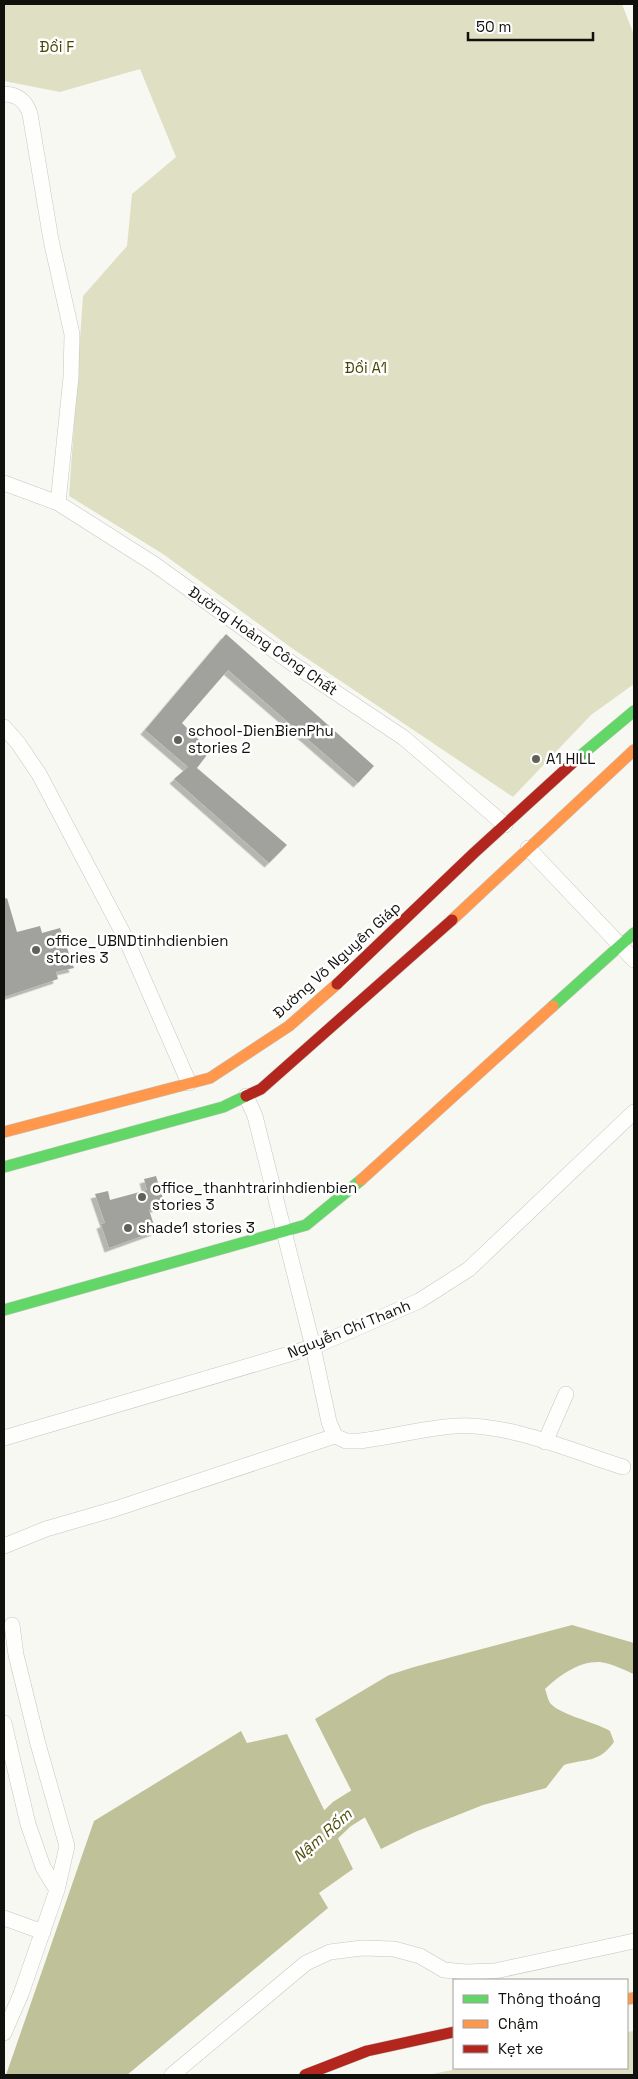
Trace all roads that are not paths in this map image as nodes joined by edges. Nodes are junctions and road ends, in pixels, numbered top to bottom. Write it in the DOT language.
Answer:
graph roads {
  1 [pos="4,94"];
  2 [pos="4,483"];
  3 [pos="58,502"];
  4 [pos="634,711"];
  5 [pos="4,727"];
  6 [pos="634,750"];
  7 [pos="508,828"];
  8 [pos="525,845"];
  9 [pos="634,934"];
  10 [pos="621,946"];
  11 [pos="634,960"];
  12 [pos="189,1084"];
  13 [pos="246,1096"];
  14 [pos="634,1112"];
  15 [pos="4,1132"];
  16 [pos="4,1167"];
  17 [pos="284,1231"];
  18 [pos="4,1310"];
  19 [pos="313,1347"];
  20 [pos="566,1394"];
  21 [pos="335,1436"];
  22 [pos="4,1438"];
  23 [pos="545,1442"];
  24 [pos="623,1467"];
  25 [pos="4,1546"];
  26 [pos="12,1625"];
  27 [pos="4,1723"];
  28 [pos="57,1890"];
  29 [pos="4,1918"];
  30 [pos="42,1932"];
  31 [pos="634,1941"];
  32 [pos="453,2032"];
  33 [pos="4,2033"];
  34 [pos="172,2075"];
  35 [pos="305,2075"];
  1 -- 3 [label="street"];
  2 -- 3 [label="street, Đường Hoàng Công Chất"];
  3 -- 7 [label="street, Đường Hoàng Công Chất"];
  4 -- 7 [label="main road, Đường Võ Nguyên Giáp"];
  5 -- 12 [label="street"];
  6 -- 8 [label="main road"];
  7 -- 12 [label="main road, Đường Võ Nguyên Giáp"];
  8 -- 10 [label="street"];
  8 -- 13 [label="main road"];
  9 -- 10 [label="main road"];
  10 -- 11 [label="street"];
  10 -- 17 [label="main road"];
  12 -- 15 [label="main road, Đường Võ Nguyên Giáp"];
  13 -- 16 [label="main road"];
  13 -- 17 [label="street"];
  14 -- 19 [label="street, Nguyễn Chí Thanh"];
  17 -- 18 [label="main road"];
  17 -- 19 [label="street"];
  19 -- 21 [label="street"];
  19 -- 22 [label="street, Nguyễn Chí Thanh"];
  20 -- 23 [label="street"];
  21 -- 23 [label="street"];
  21 -- 25 [label="street"];
  23 -- 24 [label="street"];
  26 -- 28 [label="street"];
  27 -- 28 [label="street"];
  28 -- 30 [label="street"];
  29 -- 30 [label="street"];
  30 -- 33 [label="street"];
  31 -- 34 [label="street"];
  32 -- 35 [label="main road"];
}
